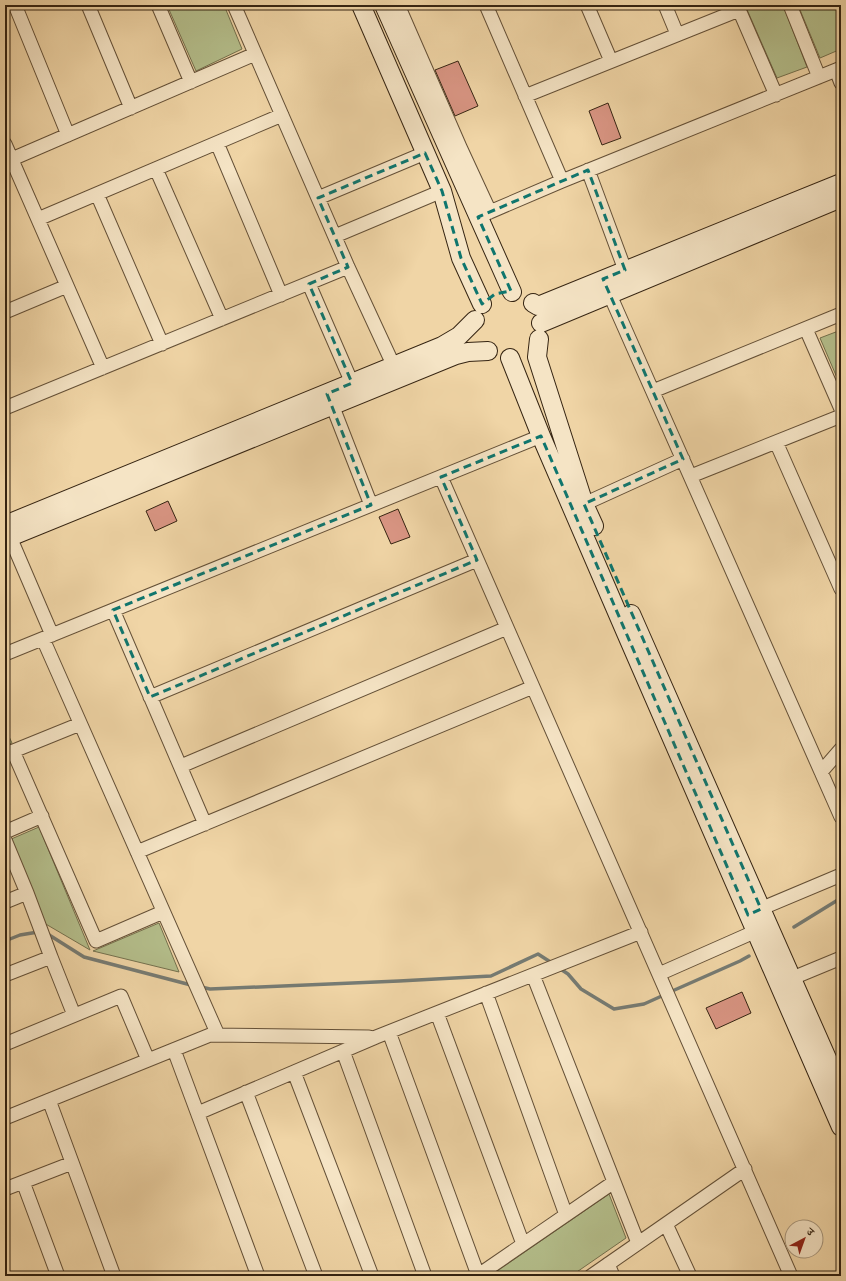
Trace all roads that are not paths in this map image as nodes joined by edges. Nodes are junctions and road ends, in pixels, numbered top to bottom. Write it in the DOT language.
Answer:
graph roads {
  1 [pos="15,5"];
  2 [pos="88,5"];
  3 [pos="158,5"];
  4 [pos="234,5"];
  5 [pos="362,5"];
  6 [pos="384,5"];
  7 [pos="398,5"];
  8 [pos="486,5"];
  9 [pos="586,5"];
  10 [pos="665,5"];
  11 [pos="790,5"];
  12 [pos="738,7"];
  13 [pos="677,34"];
  14 [pos="256,54"];
  15 [pos="611,61"];
  16 [pos="838,69"];
  17 [pos="819,77"];
  18 [pos="191,82"];
  19 [pos="841,83"];
  20 [pos="776,95"];
  21 [pos="525,96"];
  22 [pos="131,108"];
  23 [pos="282,115"];
  24 [pos="68,134"];
  25 [pos="217,143"];
  26 [pos="5,144"];
  27 [pos="424,153"];
  28 [pos="12,159"];
  29 [pos="156,168"];
  30 [pos="588,170"];
  31 [pos="562,181"];
  32 [pos="841,183"];
  33 [pos="442,192"];
  34 [pos="97,194"];
  35 [pos="318,198"];
  36 [pos="841,198"];
  37 [pos="484,214"];
  38 [pos="38,219"];
  39 [pos="335,236"];
  40 [pos="348,267"];
  41 [pos="625,270"];
  42 [pos="309,284"];
  43 [pos="67,286"];
  44 [pos="606,286"];
  45 [pos="512,292"];
  46 [pos="281,295"];
  47 [pos="533,303"];
  48 [pos="6,310"];
  49 [pos="479,312"];
  50 [pos="841,314"];
  51 [pos="222,319"];
  52 [pos="806,329"];
  53 [pos="540,331"];
  54 [pos="162,344"];
  55 [pos="488,351"];
  56 [pos="510,358"];
  57 [pos="103,368"];
  58 [pos="397,372"];
  59 [pos="352,383"];
  60 [pos="653,391"];
  61 [pos="330,400"];
  62 [pos="5,408"];
  63 [pos="841,409"];
  64 [pos="841,416"];
  65 [pos="541,436"];
  66 [pos="776,442"];
  67 [pos="683,459"];
  68 [pos="691,476"];
  69 [pos="441,477"];
  70 [pos="584,504"];
  71 [pos="371,505"];
  72 [pos="6,532"];
  73 [pos="477,560"];
  74 [pos="841,589"];
  75 [pos="113,610"];
  76 [pos="507,628"];
  77 [pos="47,637"];
  78 [pos="5,654"];
  79 [pos="533,687"];
  80 [pos="150,697"];
  81 [pos="80,724"];
  82 [pos="841,750"];
  83 [pos="9,753"];
  84 [pos="181,766"];
  85 [pos="821,772"];
  86 [pos="42,816"];
  87 [pos="841,817"];
  88 [pos="205,824"];
  89 [pos="5,832"];
  90 [pos="5,840"];
  91 [pos="137,852"];
  92 [pos="841,875"];
  93 [pos="27,893"];
  94 [pos="5,902"];
  95 [pos="163,912"];
  96 [pos="755,912"];
  97 [pos="762,928"];
  98 [pos="641,932"];
  99 [pos="51,957"];
  100 [pos="841,958"];
  101 [pos="659,974"];
  102 [pos="5,975"];
  103 [pos="533,975"];
  104 [pos="785,981"];
  105 [pos="486,993"];
  106 [pos="436,1013"];
  107 [pos="74,1015"];
  108 [pos="389,1032"];
  109 [pos="218,1035"];
  110 [pos="376,1037"];
  111 [pos="5,1044"];
  112 [pos="174,1050"];
  113 [pos="343,1051"];
  114 [pos="148,1060"];
  115 [pos="294,1072"];
  116 [pos="841,1090"];
  117 [pos="246,1092"];
  118 [pos="49,1100"];
  119 [pos="198,1112"];
  120 [pos="5,1118"];
  121 [pos="841,1127"];
  122 [pos="72,1163"];
  123 [pos="745,1169"];
  124 [pos="23,1182"];
  125 [pos="614,1182"];
  126 [pos="5,1189"];
  127 [pos="566,1215"];
  128 [pos="666,1224"];
  129 [pos="638,1243"];
  130 [pos="523,1244"];
  131 [pos="610,1270"];
  132 [pos="478,1275"];
  133 [pos="58,1276"];
  134 [pos="114,1276"];
  135 [pos="258,1276"];
  136 [pos="316,1276"];
  137 [pos="372,1276"];
  138 [pos="425,1276"];
  139 [pos="591,1276"];
  140 [pos="690,1276"];
  141 [pos="792,1276"];
  1 -- 24 [label="street"];
  2 -- 22 [label="street"];
  3 -- 18 [label="street"];
  4 -- 14 [label="street"];
  5 -- 27 [label="street"];
  6 -- 37 [label="street"];
  7 -- 37 [label="street"];
  8 -- 21 [label="street"];
  9 -- 15 [label="street"];
  10 -- 13 [label="street"];
  11 -- 17 [label="street"];
  12 -- 13 [label="street"];
  12 -- 20 [label="street"];
  13 -- 15 [label="street"];
  14 -- 18 [label="street"];
  14 -- 23 [label="street"];
  15 -- 21 [label="street"];
  16 -- 17 [label="street"];
  16 -- 19 [label="street"];
  17 -- 20 [label="street"];
  18 -- 22 [label="street"];
  20 -- 30 [label="street"];
  21 -- 31 [label="street"];
  22 -- 24 [label="street"];
  23 -- 25 [label="street"];
  23 -- 35 [label="street"];
  24 -- 28 [label="street"];
  25 -- 29 [label="street"];
  25 -- 46 [label="street"];
  26 -- 28 [label="street"];
  27 -- 33 [label="street"];
  27 -- 35 [label="street"];
  28 -- 38 [label="street"];
  29 -- 34 [label="street"];
  29 -- 51 [label="street"];
  30 -- 31 [label="street"];
  30 -- 41 [label="street"];
  31 -- 37 [label="street"];
  32 -- 41 [label="street"];
  33 -- 39 [label="street"];
  33 -- 49 [label="street"];
  34 -- 38 [label="street"];
  34 -- 54 [label="street"];
  35 -- 39 [label="street"];
  36 -- 44 [label="street"];
  37 -- 45 [label="street"];
  38 -- 43 [label="street"];
  39 -- 40 [label="street"];
  40 -- 42 [label="street"];
  40 -- 58 [label="street"];
  41 -- 44 [label="street"];
  42 -- 46 [label="street"];
  42 -- 59 [label="street"];
  43 -- 48 [label="street"];
  43 -- 57 [label="street"];
  44 -- 47 [label="street"];
  44 -- 53 [label="street"];
  44 -- 60 [label="street"];
  45 -- 47 [label="street"];
  45 -- 49 [label="street"];
  46 -- 51 [label="street"];
  47 -- 53 [label="street"];
  49 -- 55 [label="street"];
  49 -- 58 [label="street"];
  50 -- 52 [label="street"];
  51 -- 54 [label="street"];
  52 -- 60 [label="street"];
  52 -- 63 [label="street"];
  53 -- 56 [label="street"];
  53 -- 70 [label="street"];
  54 -- 57 [label="street"];
  55 -- 56 [label="street"];
  55 -- 58 [label="street"];
  56 -- 65 [label="street"];
  57 -- 62 [label="street"];
  58 -- 59 [label="street"];
  58 -- 61 [label="street"];
  59 -- 61 [label="street"];
  60 -- 67 [label="street"];
  61 -- 71 [label="street"];
  61 -- 72 [label="street"];
  64 -- 66 [label="street"];
  65 -- 69 [label="street"];
  65 -- 96 [label="street"];
  66 -- 68 [label="street"];
  66 -- 74 [label="street"];
  67 -- 68 [label="street"];
  67 -- 70 [label="street"];
  68 -- 85 [label="street"];
  69 -- 71 [label="street"];
  69 -- 73 [label="street"];
  70 -- 96 [label="street"];
  71 -- 75 [label="street"];
  72 -- 77 [label="street"];
  73 -- 76 [label="street"];
  73 -- 80 [label="street"];
  75 -- 77 [label="street"];
  75 -- 80 [label="street"];
  76 -- 79 [label="street"];
  76 -- 84 [label="street"];
  77 -- 78 [label="street"];
  77 -- 81 [label="street"];
  79 -- 88 [label="street"];
  79 -- 98 [label="street"];
  80 -- 84 [label="street"];
  81 -- 83 [label="street"];
  81 -- 91 [label="street"];
  82 -- 85 [label="street"];
  83 -- 86 [label="street"];
  84 -- 88 [label="street"];
  85 -- 87 [label="street"];
  86 -- 89 [label="street"];
  86 -- 95 [label="street"];
  88 -- 91 [label="street"];
  90 -- 93 [label="street"];
  91 -- 95 [label="street"];
  92 -- 96 [label="street"];
  93 -- 94 [label="street"];
  93 -- 99 [label="street"];
  95 -- 109 [label="street"];
  96 -- 97 [label="street"];
  97 -- 101 [label="street"];
  97 -- 104 [label="street"];
  98 -- 101 [label="street"];
  98 -- 103 [label="street"];
  99 -- 102 [label="street"];
  99 -- 107 [label="street"];
  100 -- 104 [label="street"];
  101 -- 123 [label="street"];
  103 -- 105 [label="street"];
  103 -- 125 [label="street"];
  104 -- 116 [label="street"];
  104 -- 121 [label="street"];
  105 -- 106 [label="street"];
  105 -- 127 [label="street"];
  106 -- 108 [label="street"];
  106 -- 130 [label="street"];
  107 -- 111 [label="street"];
  107 -- 114 [label="street"];
  108 -- 110 [label="street"];
  108 -- 132 [label="street"];
  109 -- 110 [label="street"];
  109 -- 112 [label="street"];
  110 -- 113 [label="street"];
  112 -- 114 [label="street"];
  112 -- 119 [label="street"];
  113 -- 115 [label="street"];
  113 -- 138 [label="street"];
  114 -- 118 [label="street"];
  115 -- 117 [label="street"];
  115 -- 137 [label="street"];
  117 -- 119 [label="street"];
  117 -- 136 [label="street"];
  118 -- 120 [label="street"];
  118 -- 122 [label="street"];
  119 -- 135 [label="street"];
  122 -- 124 [label="street"];
  122 -- 134 [label="street"];
  123 -- 128 [label="street"];
  123 -- 141 [label="street"];
  124 -- 126 [label="street"];
  124 -- 133 [label="street"];
  125 -- 127 [label="street"];
  125 -- 129 [label="street"];
  127 -- 130 [label="street"];
  128 -- 129 [label="street"];
  128 -- 140 [label="street"];
  129 -- 131 [label="street"];
  130 -- 132 [label="street"];
  131 -- 139 [label="street"];
}
